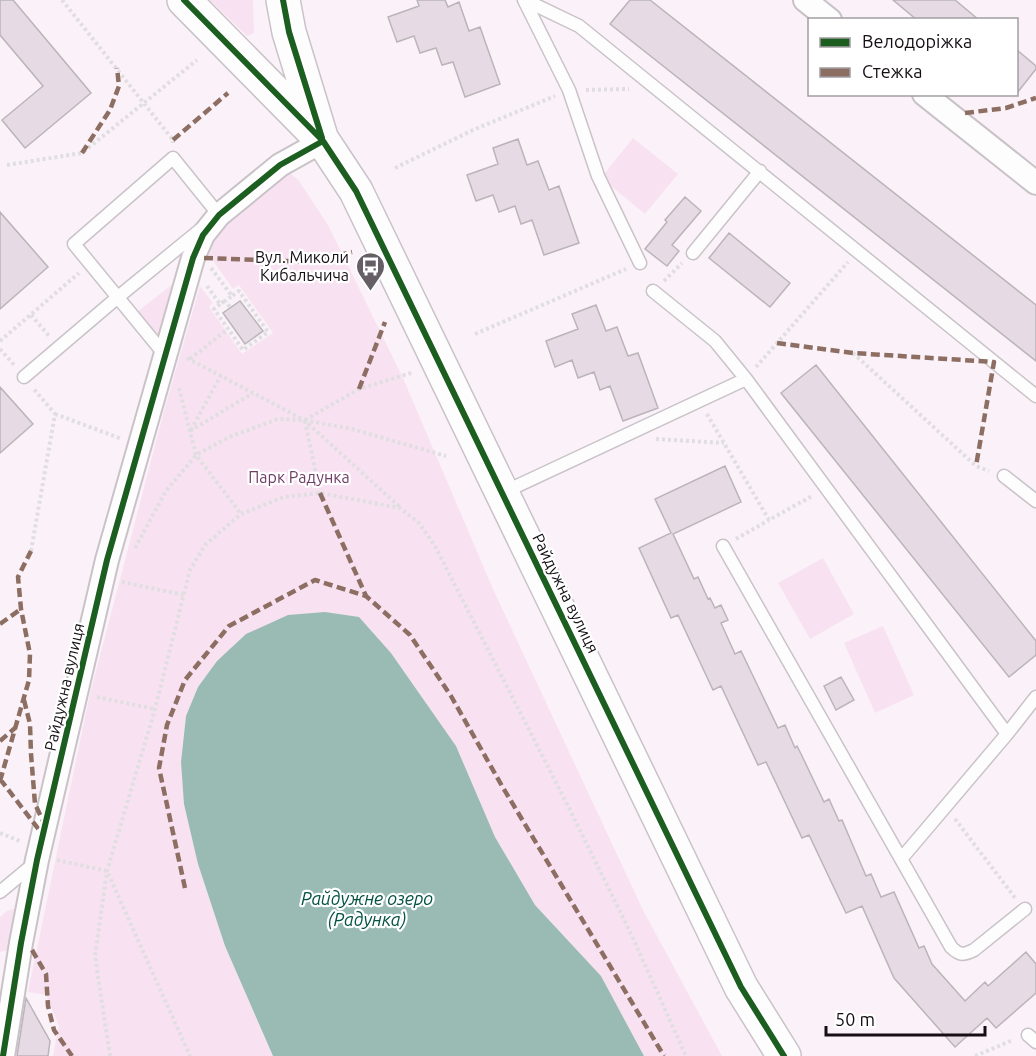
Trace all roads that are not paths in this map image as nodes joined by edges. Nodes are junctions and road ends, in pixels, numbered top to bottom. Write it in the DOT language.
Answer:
graph roads {
  1 [pos="184,0"];
  2 [pos="283,0"];
  3 [pos="525,0"];
  4 [pos="805,0"];
  5 [pos="828,18"];
  6 [pos="927,96"];
  7 [pos="323,141"];
  8 [pos="760,171"];
  9 [pos="1036,183"];
  10 [pos="219,215"];
  11 [pos="693,253"];
  12 [pos="640,263"];
  13 [pos="653,291"];
  14 [pos="118,297"];
  15 [pos="165,355"];
  16 [pos="24,377"];
  17 [pos="746,379"];
  18 [pos="1036,396"];
  19 [pos="1004,476"];
  20 [pos="502,493"];
  21 [pos="1036,501"];
  22 [pos="723,546"];
  23 [pos="1036,697"];
  24 [pos="1007,734"];
  25 [pos="901,859"];
  26 [pos="44,860"];
  27 [pos="0,892"];
  28 [pos="1025,909"];
  29 [pos="3,1056"];
  30 [pos="784,1056"];
  1 -- 7 [label="street, Райдужна вулиця"];
  2 -- 7 [label="street, Райдужна вулиця"];
  3 -- 8 [label="lane"];
  3 -- 12 [label="lane"];
  4 -- 5 [label="street"];
  6 -- 9 [label="street"];
  7 -- 10 [label="street, Райдужна вулиця"];
  7 -- 20 [label="street, Райдужна вулиця"];
  8 -- 11 [label="lane"];
  8 -- 18 [label="lane"];
  10 -- 14 [label="lane"];
  10 -- 14 [label="lane"];
  10 -- 15 [label="street, Райдужна вулиця"];
  13 -- 17 [label="lane"];
  14 -- 15 [label="lane"];
  14 -- 16 [label="lane"];
  15 -- 26 [label="street, Райдужна вулиця"];
  17 -- 20 [label="lane"];
  17 -- 24 [label="lane"];
  19 -- 21 [label="lane"];
  20 -- 30 [label="street, Райдужна вулиця"];
  22 -- 25 [label="lane"];
  23 -- 24 [label="lane"];
  24 -- 25 [label="lane"];
  25 -- 28 [label="lane"];
  26 -- 27 [label="lane"];
  26 -- 29 [label="street, Райдужна вулиця"];
}
